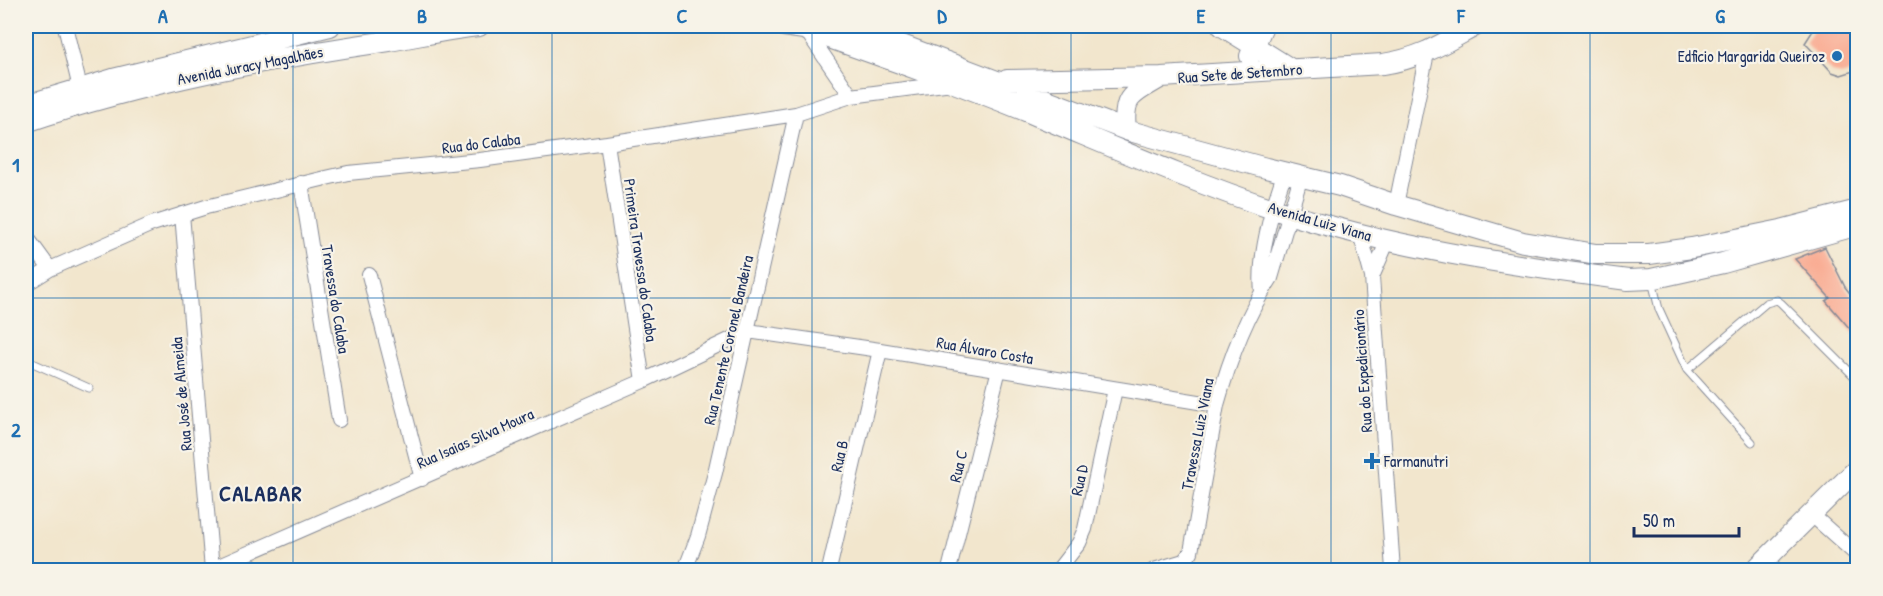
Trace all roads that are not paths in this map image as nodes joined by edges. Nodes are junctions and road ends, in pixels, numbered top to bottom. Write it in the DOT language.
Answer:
graph roads {
  1 [pos="65,26"];
  2 [pos="330,26"];
  3 [pos="479,26"];
  4 [pos="784,26"];
  5 [pos="840,26"];
  6 [pos="1222,26"];
  7 [pos="1263,26"];
  8 [pos="1475,26"];
  9 [pos="804,29"];
  10 [pos="422,30"];
  11 [pos="386,33"];
  12 [pos="1254,46"];
  13 [pos="1427,52"];
  14 [pos="251,54"];
  15 [pos="204,65"];
  16 [pos="1291,69"];
  17 [pos="1244,72"];
  18 [pos="1161,78"];
  19 [pos="996,80"];
  20 [pos="955,83"];
  21 [pos="80,88"];
  22 [pos="851,96"];
  23 [pos="26,105"];
  24 [pos="796,114"];
  25 [pos="26,122"];
  26 [pos="1126,130"];
  27 [pos="607,143"];
  28 [pos="1293,174"];
  29 [pos="301,183"];
  30 [pos="1396,205"];
  31 [pos="1857,210"];
  32 [pos="1281,211"];
  33 [pos="182,214"];
  34 [pos="1857,225"];
  35 [pos="1360,233"];
  36 [pos="26,236"];
  37 [pos="1388,240"];
  38 [pos="1649,254"];
  39 [pos="50,269"];
  40 [pos="369,275"];
  41 [pos="1372,277"];
  42 [pos="1651,279"];
  43 [pos="26,284"];
  44 [pos="748,331"];
  45 [pos="880,350"];
  46 [pos="26,360"];
  47 [pos="999,369"];
  48 [pos="1687,370"];
  49 [pos="1857,380"];
  50 [pos="643,381"];
  51 [pos="89,388"];
  52 [pos="1115,389"];
  53 [pos="1216,405"];
  54 [pos="339,420"];
  55 [pos="1752,442"];
  56 [pos="1857,468"];
  57 [pos="422,479"];
  58 [pos="1811,514"];
  59 [pos="1857,556"];
  60 [pos="212,570"];
  61 [pos="685,570"];
  62 [pos="829,570"];
  63 [pos="949,570"];
  64 [pos="1058,570"];
  65 [pos="1154,570"];
  66 [pos="1393,570"];
  67 [pos="1755,570"];
  1 -- 21 [label="street"];
  2 -- 14 [label="main road, Avenida Juracy Magalhães"];
  3 -- 10 [label="main road, Avenida Juracy Magalhães"];
  4 -- 9 [label="main road"];
  5 -- 19 [label="main road"];
  6 -- 12 [label="main road"];
  7 -- 12 [label="main road"];
  8 -- 13 [label="main road, Rua Sete de Setembro"];
  9 -- 20 [label="main road, Avenida Luiz Viana"];
  9 -- 22 [label="street"];
  10 -- 11 [label="main road, Avenida Juracy Magalhães"];
  11 -- 14 [label="main road, Avenida Juracy Magalhães"];
  12 -- 16 [label="main road"];
  12 -- 17 [label="main road"];
  13 -- 16 [label="main road, Rua Sete de Setembro"];
  13 -- 30 [label="street"];
  14 -- 15 [label="main road, Avenida Juracy Magalhães"];
  15 -- 21 [label="main road, Avenida Juracy Magalhães"];
  15 -- 25 [label="main road, Avenida Juracy Magalhães"];
  16 -- 17 [label="main road, Rua Sete de Setembro"];
  17 -- 18 [label="main road, Rua Sete de Setembro"];
  18 -- 19 [label="main road, Rua Sete de Setembro"];
  18 -- 26 [label="main road"];
  19 -- 26 [label="main road"];
  20 -- 22 [label="street, Rua do Calaba"];
  20 -- 32 [label="main road, Avenida Luiz Viana"];
  21 -- 23 [label="main road, Avenida Juracy Magalhães"];
  22 -- 24 [label="street, Rua do Calaba"];
  24 -- 27 [label="street, Rua do Calaba"];
  24 -- 44 [label="street, Rua Tenente Coronel Bandeira"];
  26 -- 28 [label="main road"];
  27 -- 29 [label="street, Rua do Calaba"];
  27 -- 50 [label="street, Primeira Travessa do Calaba"];
  28 -- 30 [label="main road"];
  28 -- 32 [label="street, Travessa Luiz Viana"];
  29 -- 33 [label="street, Rua do Calaba"];
  29 -- 54 [label="street, Travessa do Calaba"];
  30 -- 38 [label="main road"];
  31 -- 38 [label="main road"];
  32 -- 35 [label="main road, Avenida Luiz Viana"];
  32 -- 53 [label="street, Travessa Luiz Viana"];
  33 -- 39 [label="street, Rua do Calaba"];
  33 -- 60 [label="street, Rua José de Almeida"];
  34 -- 42 [label="main road, Avenida Luiz Viana"];
  35 -- 37 [label="main road, Avenida Luiz Viana"];
  35 -- 41 [label="street, Rua do Expedicionário"];
  36 -- 39 [label="street"];
  37 -- 41 [label="street, Rua do Expedicionário"];
  37 -- 42 [label="main road, Avenida Luiz Viana"];
  38 -- 42 [label="main road"];
  39 -- 43 [label="street, Rua do Calaba"];
  40 -- 57 [label="street"];
  41 -- 66 [label="street, Rua do Expedicionário"];
  42 -- 48 [label="lane"];
  44 -- 45 [label="street, Rua Álvaro Costa"];
  44 -- 50 [label="street, Rua Isaias Silva Moura"];
  44 -- 61 [label="street, Rua Tenente Coronel Bandeira"];
  45 -- 47 [label="street, Rua Álvaro Costa"];
  45 -- 62 [label="street, Rua B"];
  46 -- 51 [label="lane"];
  47 -- 52 [label="street, Rua Álvaro Costa"];
  47 -- 63 [label="street, Rua C"];
  48 -- 49 [label="lane"];
  48 -- 55 [label="lane"];
  50 -- 57 [label="street, Rua Isaias Silva Moura"];
  52 -- 53 [label="street, Rua Álvaro Costa"];
  52 -- 64 [label="street, Rua D"];
  53 -- 65 [label="street, Travessa Luiz Viana"];
  56 -- 58 [label="main road"];
  57 -- 60 [label="street, Rua Isaias Silva Moura"];
  58 -- 59 [label="street"];
  58 -- 67 [label="main road"];
}
